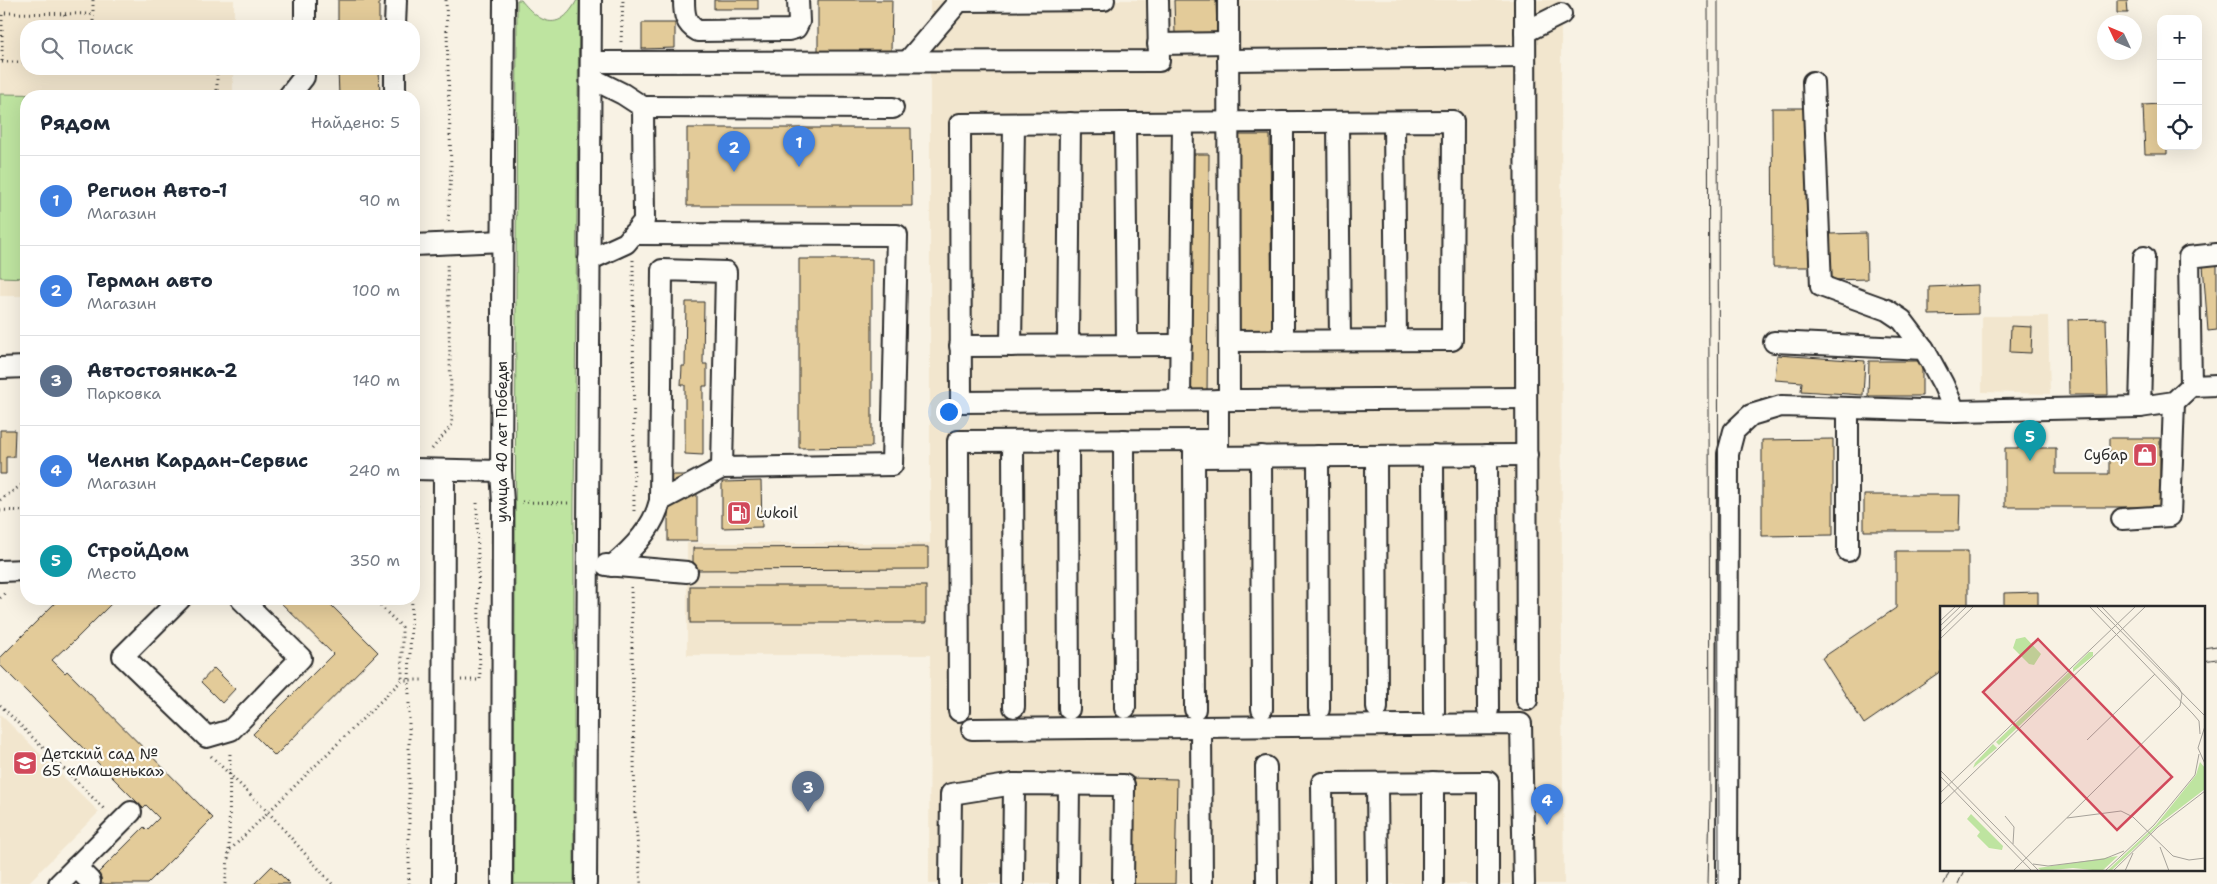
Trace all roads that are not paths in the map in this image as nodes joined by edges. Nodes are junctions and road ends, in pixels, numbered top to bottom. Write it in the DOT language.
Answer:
graph roads {
  1 [pos="305,0"];
  2 [pos="396,0"];
  3 [pos="504,0"];
  4 [pos="591,0"];
  5 [pos="684,0"];
  6 [pos="798,0"];
  7 [pos="960,0"];
  8 [pos="1104,0"];
  9 [pos="1158,0"];
  10 [pos="1228,0"];
  11 [pos="1525,0"];
  12 [pos="1561,14"];
  13 [pos="305,20"];
  14 [pos="396,20"];
  15 [pos="1525,32"];
  16 [pos="1158,44"];
  17 [pos="1228,51"];
  18 [pos="1525,58"];
  19 [pos="908,61"];
  20 [pos="591,70"];
  21 [pos="304,75"];
  22 [pos="395,75"];
  23 [pos="1813,82"];
  24 [pos="294,90"];
  25 [pos="395,90"];
  26 [pos="642,107"];
  27 [pos="893,108"];
  28 [pos="1228,122"];
  29 [pos="1283,122"];
  30 [pos="1338,122"];
  31 [pos="1394,122"];
  32 [pos="1070,123"];
  33 [pos="1125,123"];
  34 [pos="1183,123"];
  35 [pos="1014,124"];
  36 [pos="632,234"];
  37 [pos="503,241"];
  38 [pos="420,245"];
  39 [pos="2217,254"];
  40 [pos="2144,257"];
  41 [pos="589,260"];
  42 [pos="1340,340"];
  43 [pos="1396,340"];
  44 [pos="1229,341"];
  45 [pos="1284,341"];
  46 [pos="1774,342"];
  47 [pos="1068,345"];
  48 [pos="1127,345"];
  49 [pos="1181,345"];
  50 [pos="960,346"];
  51 [pos="1011,346"];
  52 [pos="1924,349"];
  53 [pos="20,367"];
  54 [pos="0,368"];
  55 [pos="2217,385"];
  56 [pos="2190,386"];
  57 [pos="1526,398"];
  58 [pos="1180,400"];
  59 [pos="1224,400"];
  60 [pos="2174,402"];
  61 [pos="2140,407"];
  62 [pos="1848,408"];
  63 [pos="1955,411"];
  64 [pos="1124,440"];
  65 [pos="1013,441"];
  66 [pos="1068,441"];
  67 [pos="1194,448"];
  68 [pos="1218,448"];
  69 [pos="1433,455"];
  70 [pos="1487,455"];
  71 [pos="1527,455"];
  72 [pos="1261,456"];
  73 [pos="1318,456"];
  74 [pos="1376,456"];
  75 [pos="722,468"];
  76 [pos="420,469"];
  77 [pos="444,470"];
  78 [pos="501,471"];
  79 [pos="660,501"];
  80 [pos="2122,518"];
  81 [pos="1848,551"];
  82 [pos="586,565"];
  83 [pos="621,566"];
  84 [pos="20,570"];
  85 [pos="0,571"];
  86 [pos="688,572"];
  87 [pos="174,605"];
  88 [pos="247,605"];
  89 [pos="1527,700"];
  90 [pos="1014,707"];
  91 [pos="1125,708"];
  92 [pos="1262,708"];
  93 [pos="1377,708"];
  94 [pos="1069,709"];
  95 [pos="1319,709"];
  96 [pos="1488,710"];
  97 [pos="959,711"];
  98 [pos="1434,711"];
  99 [pos="1198,718"];
  100 [pos="972,730"];
  101 [pos="1266,768"];
  102 [pos="1433,782"];
  103 [pos="1377,783"];
  104 [pos="1014,784"];
  105 [pos="1069,784"];
  106 [pos="125,818"];
  107 [pos="60,884"];
  108 [pos="444,884"];
  109 [pos="502,884"];
  110 [pos="586,884"];
  111 [pos="950,884"];
  112 [pos="1013,884"];
  113 [pos="1068,884"];
  114 [pos="1123,884"];
  115 [pos="1202,884"];
  116 [pos="1267,884"];
  117 [pos="1323,884"];
  118 [pos="1378,884"];
  119 [pos="1434,884"];
  120 [pos="1488,884"];
  121 [pos="1524,884"];
  122 [pos="1727,884"];
  1 -- 13 [label="street"];
  2 -- 14 [label="street"];
  3 -- 37 [label="street, улица 40 лет Победы"];
  4 -- 20 [label="street"];
  5 -- 6 [label="street"];
  7 -- 8 [label="street"];
  7 -- 19 [label="street"];
  9 -- 16 [label="street"];
  10 -- 17 [label="street"];
  11 -- 15 [label="street"];
  12 -- 15 [label="street"];
  15 -- 18 [label="street"];
  16 -- 17 [label="street"];
  16 -- 19 [label="street"];
  17 -- 18 [label="street"];
  17 -- 28 [label="street"];
  18 -- 57 [label="street"];
  19 -- 20 [label="street"];
  20 -- 26 [label="street"];
  20 -- 41 [label="street"];
  21 -- 24 [label="street"];
  22 -- 25 [label="street"];
  23 -- 52 [label="street"];
  26 -- 27 [label="street"];
  26 -- 36 [label="street"];
  28 -- 29 [label="street"];
  28 -- 34 [label="street"];
  28 -- 44 [label="street"];
  29 -- 30 [label="street"];
  29 -- 45 [label="street"];
  30 -- 31 [label="street"];
  30 -- 42 [label="street"];
  31 -- 43 [label="street"];
  31 -- 43 [label="street"];
  32 -- 33 [label="street"];
  32 -- 35 [label="street"];
  32 -- 47 [label="street"];
  33 -- 34 [label="street"];
  33 -- 48 [label="street"];
  34 -- 49 [label="street"];
  35 -- 50 [label="street"];
  35 -- 51 [label="street"];
  36 -- 41 [label="street"];
  36 -- 75 [label="street"];
  37 -- 38 [label="street"];
  37 -- 78 [label="street, улица 40 лет Победы"];
  39 -- 56 [label="street"];
  40 -- 61 [label="street"];
  41 -- 82 [label="street"];
  42 -- 43 [label="street"];
  42 -- 45 [label="street"];
  44 -- 45 [label="street"];
  44 -- 59 [label="street"];
  46 -- 52 [label="street"];
  47 -- 48 [label="street"];
  47 -- 51 [label="street"];
  48 -- 49 [label="street"];
  49 -- 58 [label="street"];
  50 -- 51 [label="street"];
  50 -- 58 [label="street"];
  52 -- 63 [label="street"];
  53 -- 54 [label="street"];
  55 -- 56 [label="street"];
  56 -- 60 [label="street"];
  57 -- 59 [label="street"];
  57 -- 71 [label="street"];
  58 -- 59 [label="street"];
  59 -- 68 [label="street"];
  60 -- 61 [label="street"];
  60 -- 80 [label="street"];
  61 -- 63 [label="street"];
  62 -- 63 [label="street"];
  62 -- 81 [label="street"];
  62 -- 122 [label="street"];
  64 -- 66 [label="street"];
  64 -- 67 [label="street"];
  64 -- 91 [label="street"];
  65 -- 66 [label="street"];
  65 -- 90 [label="street"];
  65 -- 97 [label="street"];
  66 -- 94 [label="street"];
  67 -- 68 [label="street"];
  67 -- 99 [label="street"];
  68 -- 72 [label="street"];
  69 -- 70 [label="street"];
  69 -- 74 [label="street"];
  69 -- 98 [label="street"];
  70 -- 71 [label="street"];
  70 -- 96 [label="street"];
  71 -- 89 [label="street"];
  72 -- 73 [label="street"];
  72 -- 92 [label="street"];
  73 -- 74 [label="street"];
  73 -- 95 [label="street"];
  74 -- 93 [label="street"];
  75 -- 79 [label="street"];
  75 -- 79 [label="street"];
  76 -- 77 [label="street"];
  77 -- 78 [label="street"];
  77 -- 108 [label="street"];
  78 -- 109 [label="street, улица 40 лет Победы"];
  79 -- 83 [label="street"];
  82 -- 83 [label="street"];
  82 -- 110 [label="street"];
  83 -- 86 [label="street"];
  84 -- 85 [label="street"];
  87 -- 88 [label="street"];
  99 -- 100 [label="street"];
  99 -- 115 [label="street"];
  99 -- 121 [label="street"];
  101 -- 116 [label="street"];
  102 -- 103 [label="street"];
  102 -- 119 [label="street"];
  102 -- 120 [label="street"];
  103 -- 117 [label="street"];
  103 -- 118 [label="street"];
  104 -- 105 [label="street"];
  104 -- 111 [label="street"];
  104 -- 112 [label="street"];
  105 -- 113 [label="street"];
  105 -- 114 [label="street"];
  106 -- 107 [label="street"];
}
